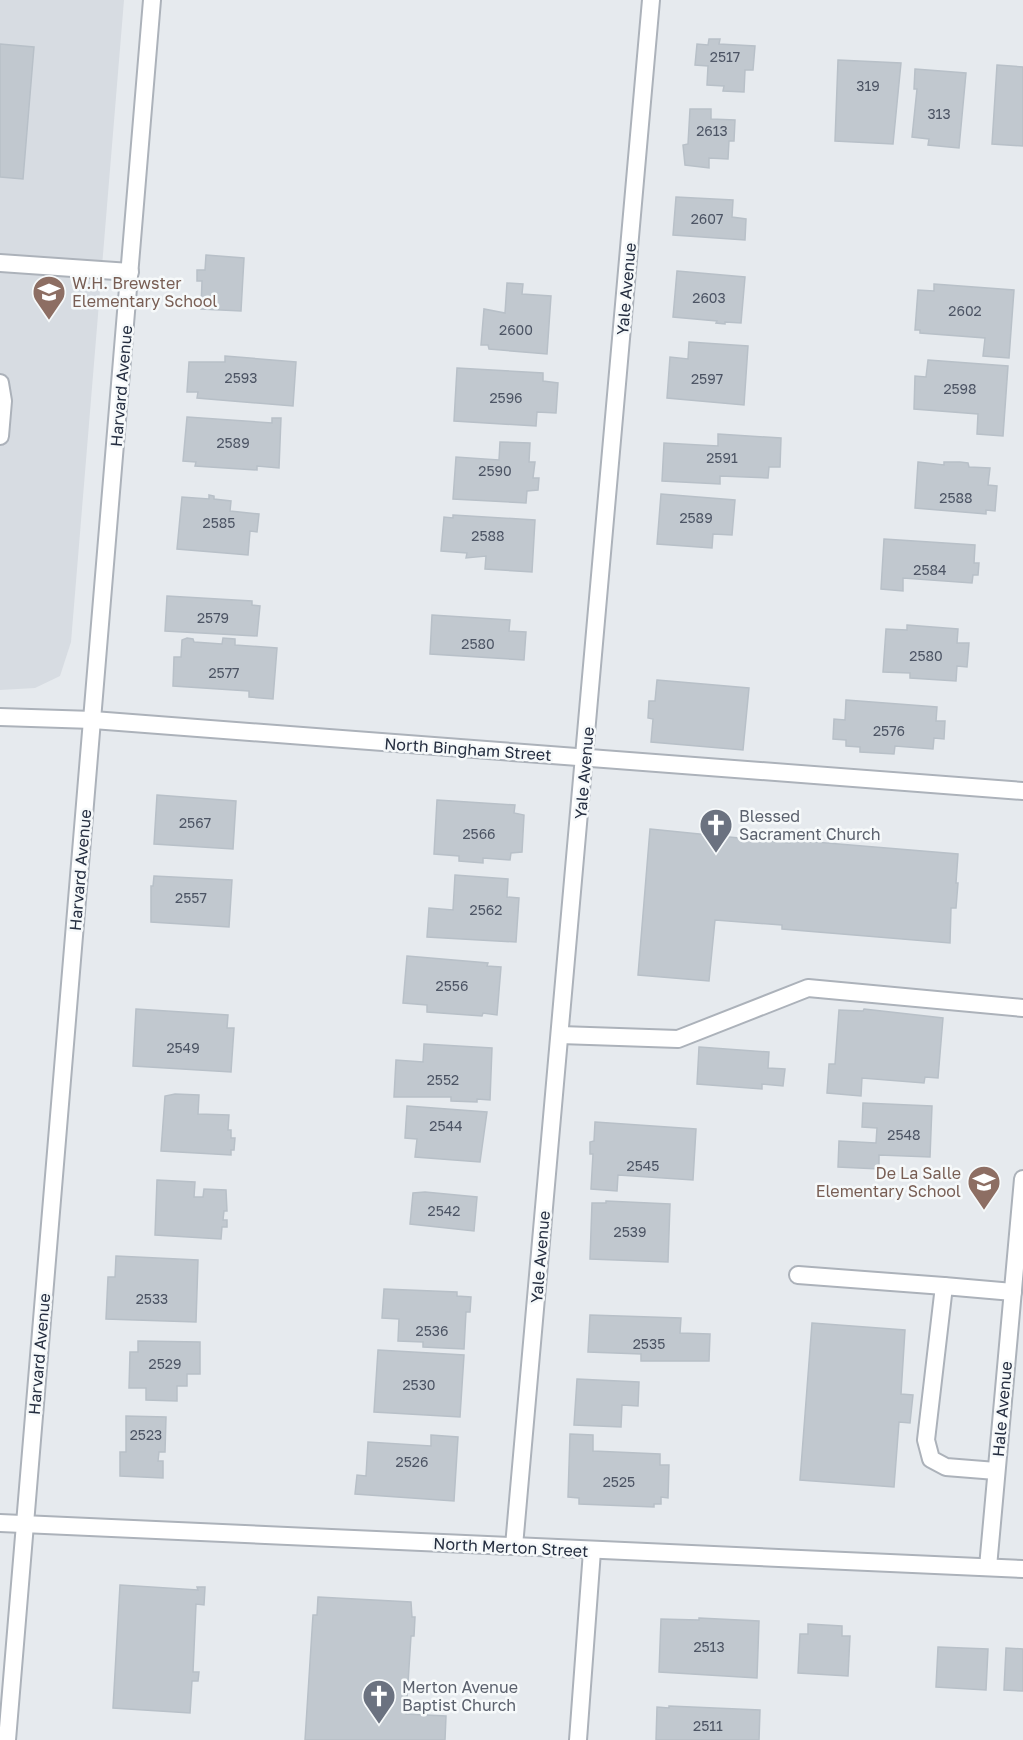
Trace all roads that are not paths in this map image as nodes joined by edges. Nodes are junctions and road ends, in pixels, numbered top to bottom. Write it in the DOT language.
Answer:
graph roads {
  1 [pos="152,0"];
  2 [pos="651,0"];
  3 [pos="0,262"];
  4 [pos="130,272"];
  5 [pos="0,383"];
  6 [pos="0,436"];
  7 [pos="0,717"];
  8 [pos="93,720"];
  9 [pos="585,758"];
  10 [pos="1023,791"];
  11 [pos="1023,1008"];
  12 [pos="560,1035"];
  13 [pos="1023,1179"];
  14 [pos="798,1275"];
  15 [pos="944,1286"];
  16 [pos="1013,1292"];
  17 [pos="996,1472"];
  18 [pos="0,1523"];
  19 [pos="24,1524"];
  20 [pos="514,1546"];
  21 [pos="592,1551"];
  22 [pos="988,1567"];
  23 [pos="1023,1569"];
  24 [pos="7,1740"];
  25 [pos="578,1740"];
  1 -- 4 [label="street, Harvard Avenue"];
  2 -- 9 [label="street, Yale Avenue"];
  3 -- 4 [label="street"];
  4 -- 8 [label="street, Harvard Avenue"];
  5 -- 6 [label="street"];
  7 -- 8 [label="street, North Bingham Street"];
  8 -- 9 [label="street, North Bingham Street"];
  8 -- 19 [label="street, Harvard Avenue"];
  9 -- 10 [label="street, North Bingham Street"];
  9 -- 12 [label="street, Yale Avenue"];
  11 -- 12 [label="street"];
  12 -- 20 [label="street, Yale Avenue"];
  13 -- 16 [label="street, Hale Avenue"];
  14 -- 15 [label="street"];
  15 -- 16 [label="street"];
  15 -- 17 [label="street"];
  16 -- 17 [label="street, Hale Avenue"];
  17 -- 22 [label="street, Hale Avenue"];
  18 -- 19 [label="street, North Merton Street"];
  19 -- 20 [label="street, North Merton Street"];
  19 -- 24 [label="street, Harvard Avenue"];
  20 -- 21 [label="street, North Merton Street"];
  21 -- 22 [label="street, North Merton Street"];
  21 -- 25 [label="street"];
  22 -- 23 [label="street, North Merton Street"];
}
